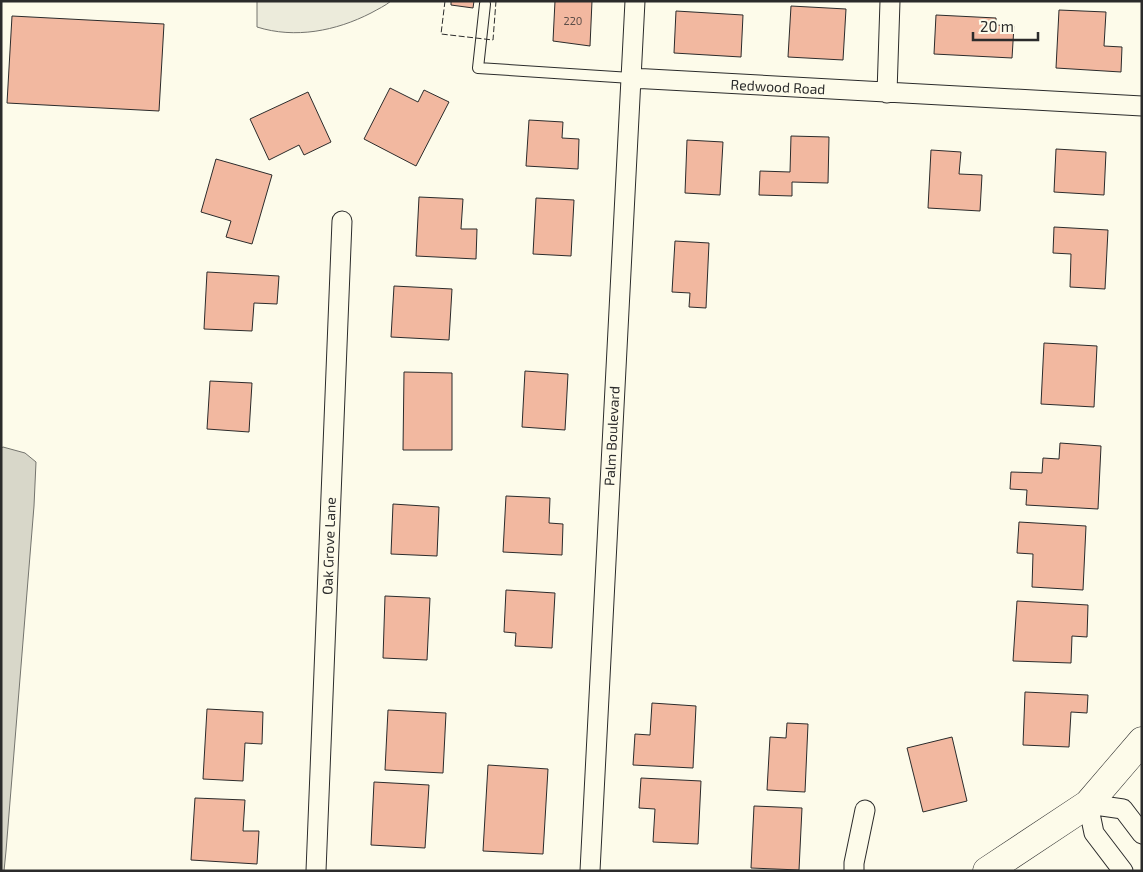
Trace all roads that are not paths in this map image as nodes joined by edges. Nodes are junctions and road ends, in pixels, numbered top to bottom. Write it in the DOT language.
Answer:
graph roads {
  1 [pos="635,1"];
  2 [pos="890,1"];
  3 [pos="485,4"];
  4 [pos="631,78"];
  5 [pos="887,93"];
  6 [pos="1142,106"];
  7 [pos="342,221"];
  8 [pos="1142,741"];
  9 [pos="1088,804"];
  10 [pos="865,810"];
  11 [pos="1142,834"];
  12 [pos="316,871"];
  13 [pos="590,871"];
  14 [pos="854,871"];
  15 [pos="987,871"];
  16 [pos="1123,871"];
  1 -- 4 [label="street, Palm Boulevard"];
  2 -- 5 [label="street"];
  3 -- 4 [label="lane, Redwood Road"];
  4 -- 5 [label="street, Redwood Road"];
  4 -- 13 [label="street, Palm Boulevard"];
  5 -- 6 [label="street, Redwood Road"];
  7 -- 12 [label="street, Oak Grove Lane"];
  8 -- 9 [label="street"];
  9 -- 11 [label="street"];
  9 -- 15 [label="street"];
  9 -- 16 [label="street"];
  10 -- 14 [label="street"];
}
